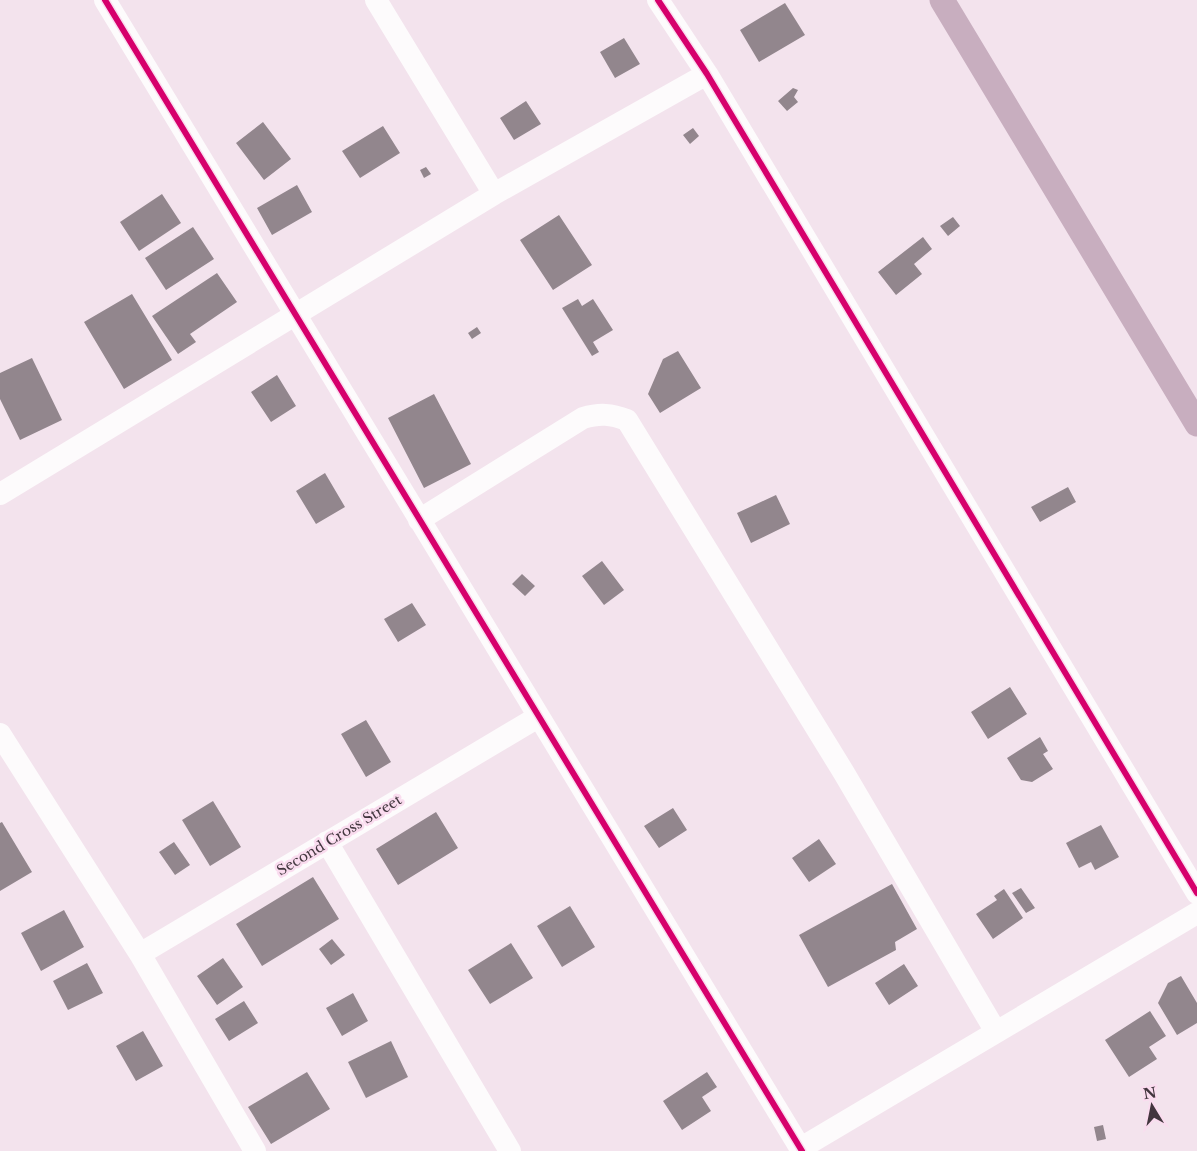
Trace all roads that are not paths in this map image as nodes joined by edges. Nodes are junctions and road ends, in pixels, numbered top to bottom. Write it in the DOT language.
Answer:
graph roads {
  1 [pos="105,0"];
  2 [pos="376,0"];
  3 [pos="658,0"];
  4 [pos="707,74"];
  5 [pos="494,194"];
  6 [pos="296,313"];
  7 [pos="0,494"];
  8 [pos="419,520"];
  9 [pos="538,717"];
  10 [pos="0,734"];
  11 [pos="327,842"];
  12 [pos="1197,893"];
  13 [pos="1197,912"];
  14 [pos="140,954"];
  15 [pos="996,1032"];
  16 [pos="802,1150"];
  17 [pos="255,1151"];
  18 [pos="510,1151"];
  1 -- 6 [label="street"];
  2 -- 5 [label="street"];
  3 -- 4 [label="street"];
  4 -- 5 [label="street"];
  4 -- 12 [label="street"];
  5 -- 6 [label="street"];
  6 -- 7 [label="street"];
  6 -- 8 [label="street"];
  8 -- 9 [label="street"];
  8 -- 15 [label="street"];
  9 -- 11 [label="street, Second Cross Street"];
  9 -- 16 [label="street"];
  10 -- 14 [label="street"];
  11 -- 14 [label="street, Second Cross Street"];
  11 -- 18 [label="street"];
  13 -- 15 [label="street"];
  14 -- 17 [label="street"];
  15 -- 16 [label="street"];
}
